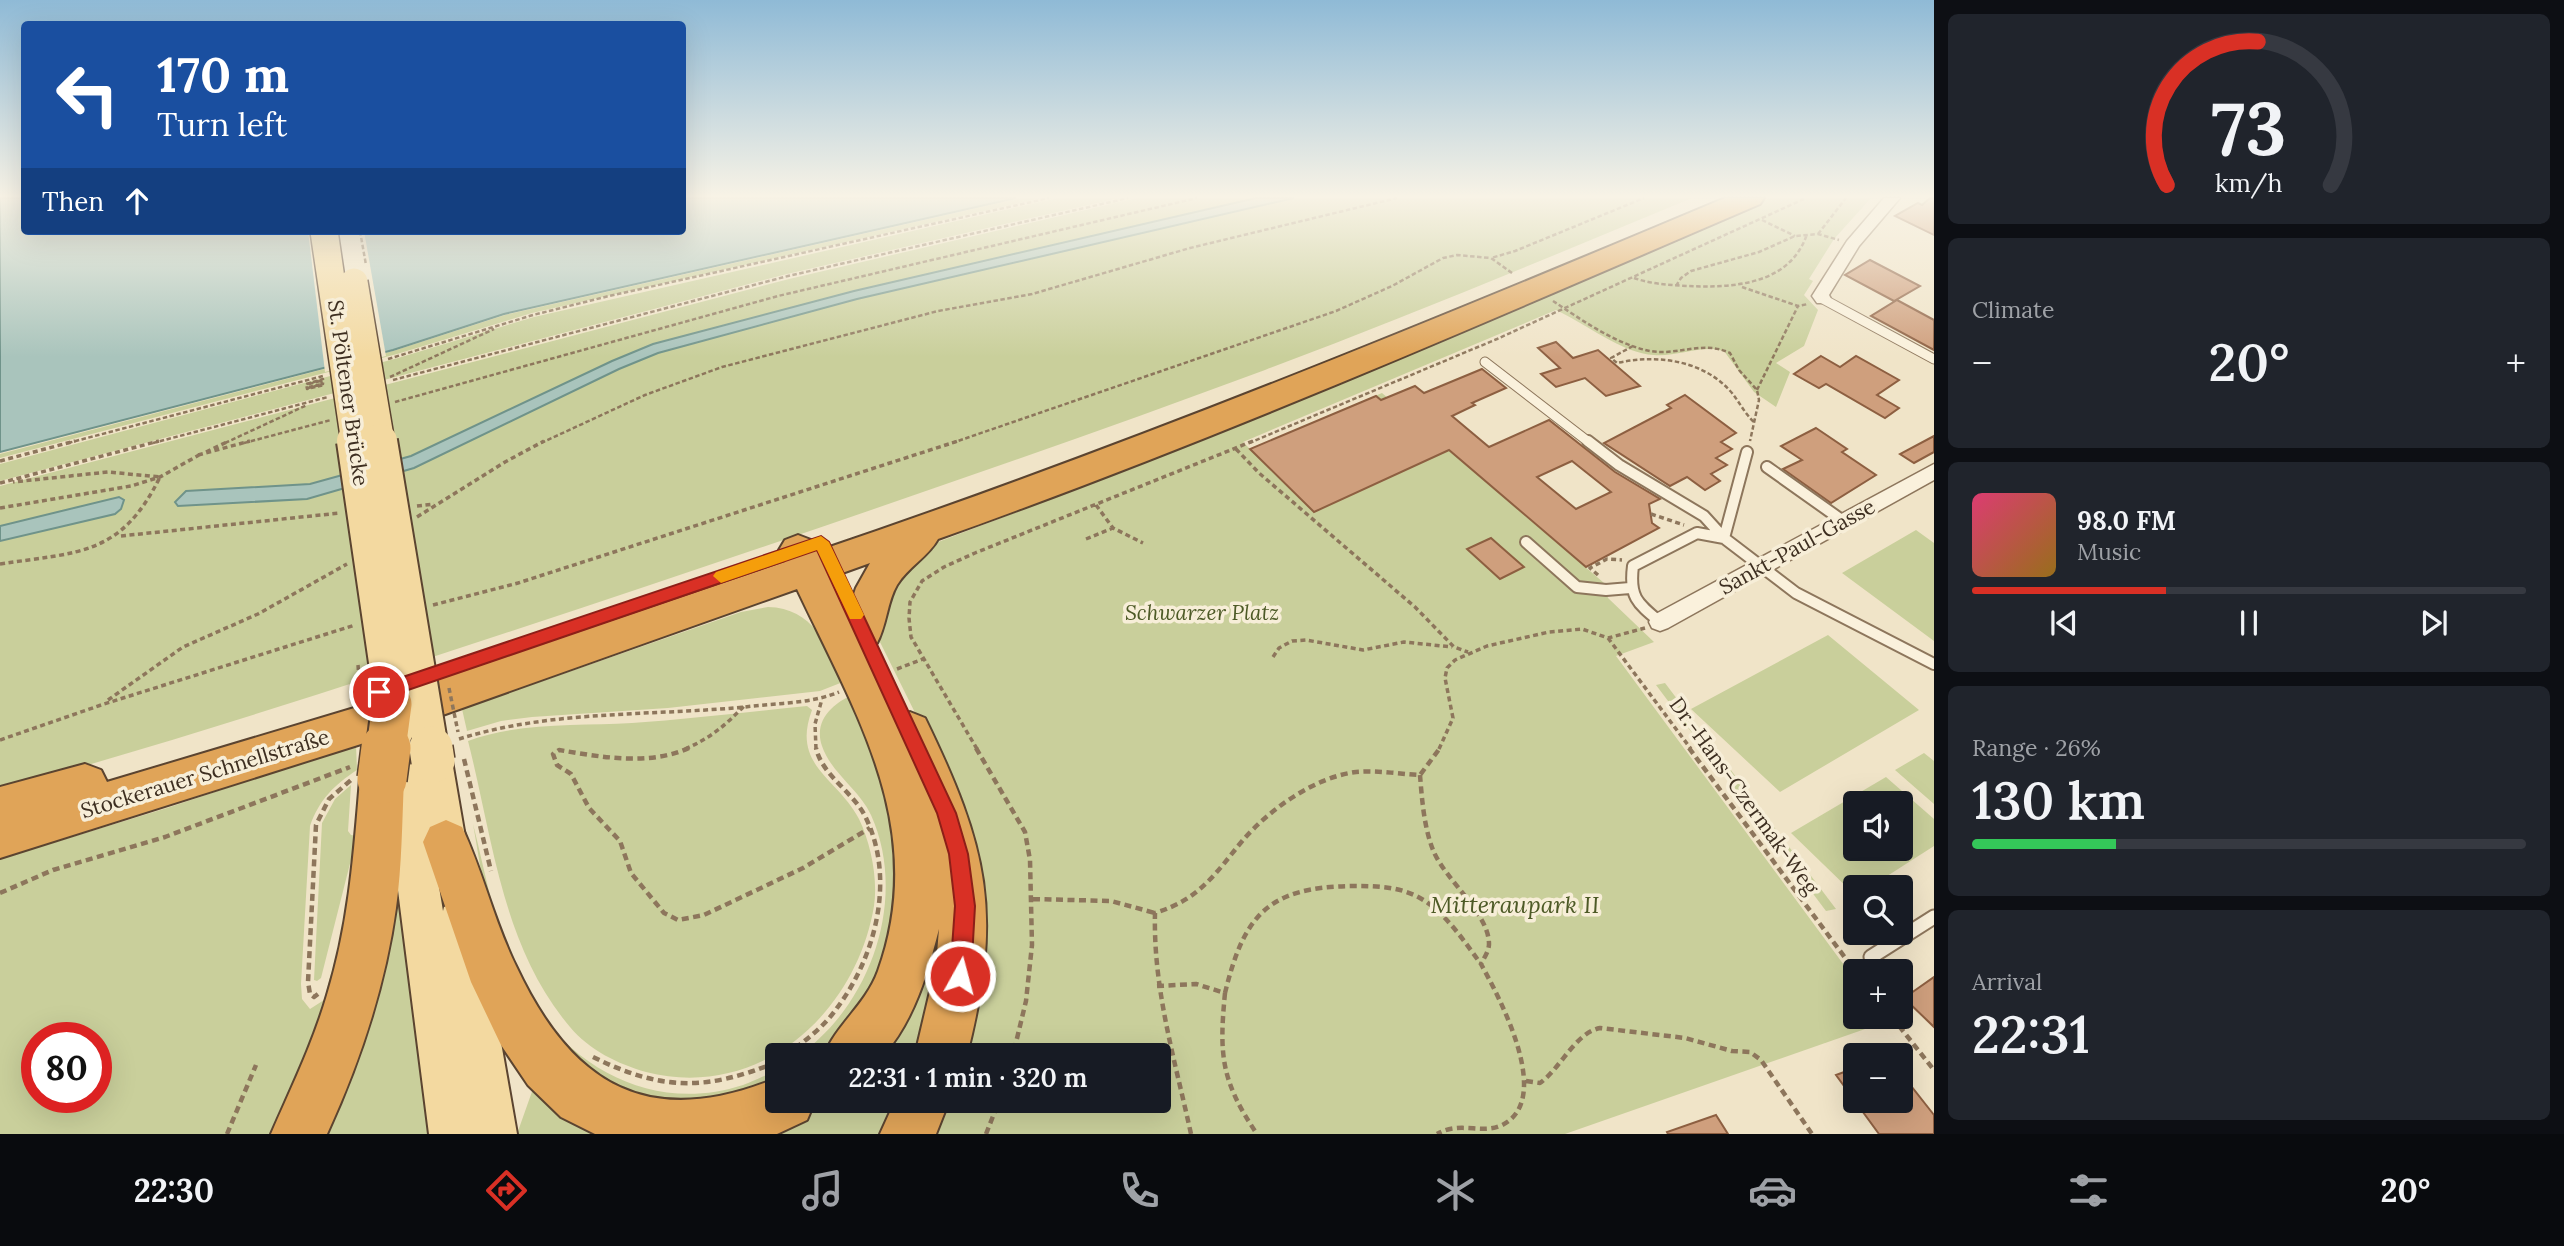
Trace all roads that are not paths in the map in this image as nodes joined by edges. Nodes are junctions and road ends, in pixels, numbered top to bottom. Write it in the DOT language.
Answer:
graph roads {
  1 [pos="328,251"];
  2 [pos="349,251"];
  3 [pos="1587,251"];
  4 [pos="1647,251"];
  5 [pos="1849,251"];
  6 [pos="1823,299"];
  7 [pos="1934,359"];
  8 [pos="1485,362"];
  9 [pos="1747,452"];
  10 [pos="1767,467"];
  11 [pos="1934,471"];
  12 [pos="385,511"];
  13 [pos="1843,522"];
  14 [pos="937,524"];
  15 [pos="1724,538"];
  16 [pos="1526,542"];
  17 [pos="815,556"];
  18 [pos="1762,567"];
  19 [pos="1630,588"];
  20 [pos="718,603"];
  21 [pos="1660,622"];
  22 [pos="847,626"];
  23 [pos="1934,664"];
  24 [pos="486,669"];
  25 [pos="392,704"];
  26 [pos="405,764"];
  27 [pos="6,829"];
  28 [pos="446,842"];
  29 [pos="1934,917"];
  30 [pos="1871,957"];
  31 [pos="860,1043"];
  32 [pos="945,1043"];
  33 [pos="765,1110"];
  34 [pos="917,1113"];
  35 [pos="299,1134"];
  36 [pos="453,1134"];
  37 [pos="493,1134"];
  38 [pos="908,1134"];
  1 -- 12 [label="main road, St. Pöltener Brücke, bridge"];
  2 -- 12 [label="main road, St. Pöltener Brücke, bridge"];
  3 -- 17 [label="highway"];
  4 -- 14 [label="highway"];
  5 -- 6 [label="street"];
  6 -- 7 [label="lane"];
  8 -- 15 [label="lane"];
  9 -- 15 [label="lane"];
  10 -- 13 [label="lane"];
  11 -- 13 [label="street, Sankt-Paul-Gasse"];
  12 -- 25 [label="main road, bridge"];
  12 -- 26 [label="main road, bridge"];
  13 -- 18 [label="street, Sankt-Paul-Gasse"];
  14 -- 17 [label="highway"];
  14 -- 22 [label="highway"];
  15 -- 18 [label="lane"];
  15 -- 19 [label="lane"];
  16 -- 19 [label="lane"];
  17 -- 20 [label="highway"];
  17 -- 22 [label="highway"];
  17 -- 24 [label="highway"];
  18 -- 21 [label="street, Sankt-Paul-Gasse"];
  18 -- 23 [label="lane"];
  19 -- 21 [label="lane"];
  20 -- 22 [label="highway"];
  20 -- 24 [label="highway"];
  22 -- 31 [label="highway"];
  22 -- 32 [label="highway"];
  24 -- 27 [label="highway, Stockerauer Schnellstraße"];
  25 -- 26 [label="highway, bridge"];
  26 -- 28 [label="main road"];
  26 -- 35 [label="highway"];
  26 -- 36 [label="main road"];
  28 -- 33 [label="highway"];
  28 -- 37 [label="main road"];
  29 -- 30 [label="lane"];
  34 -- 38 [label="highway"];
}
